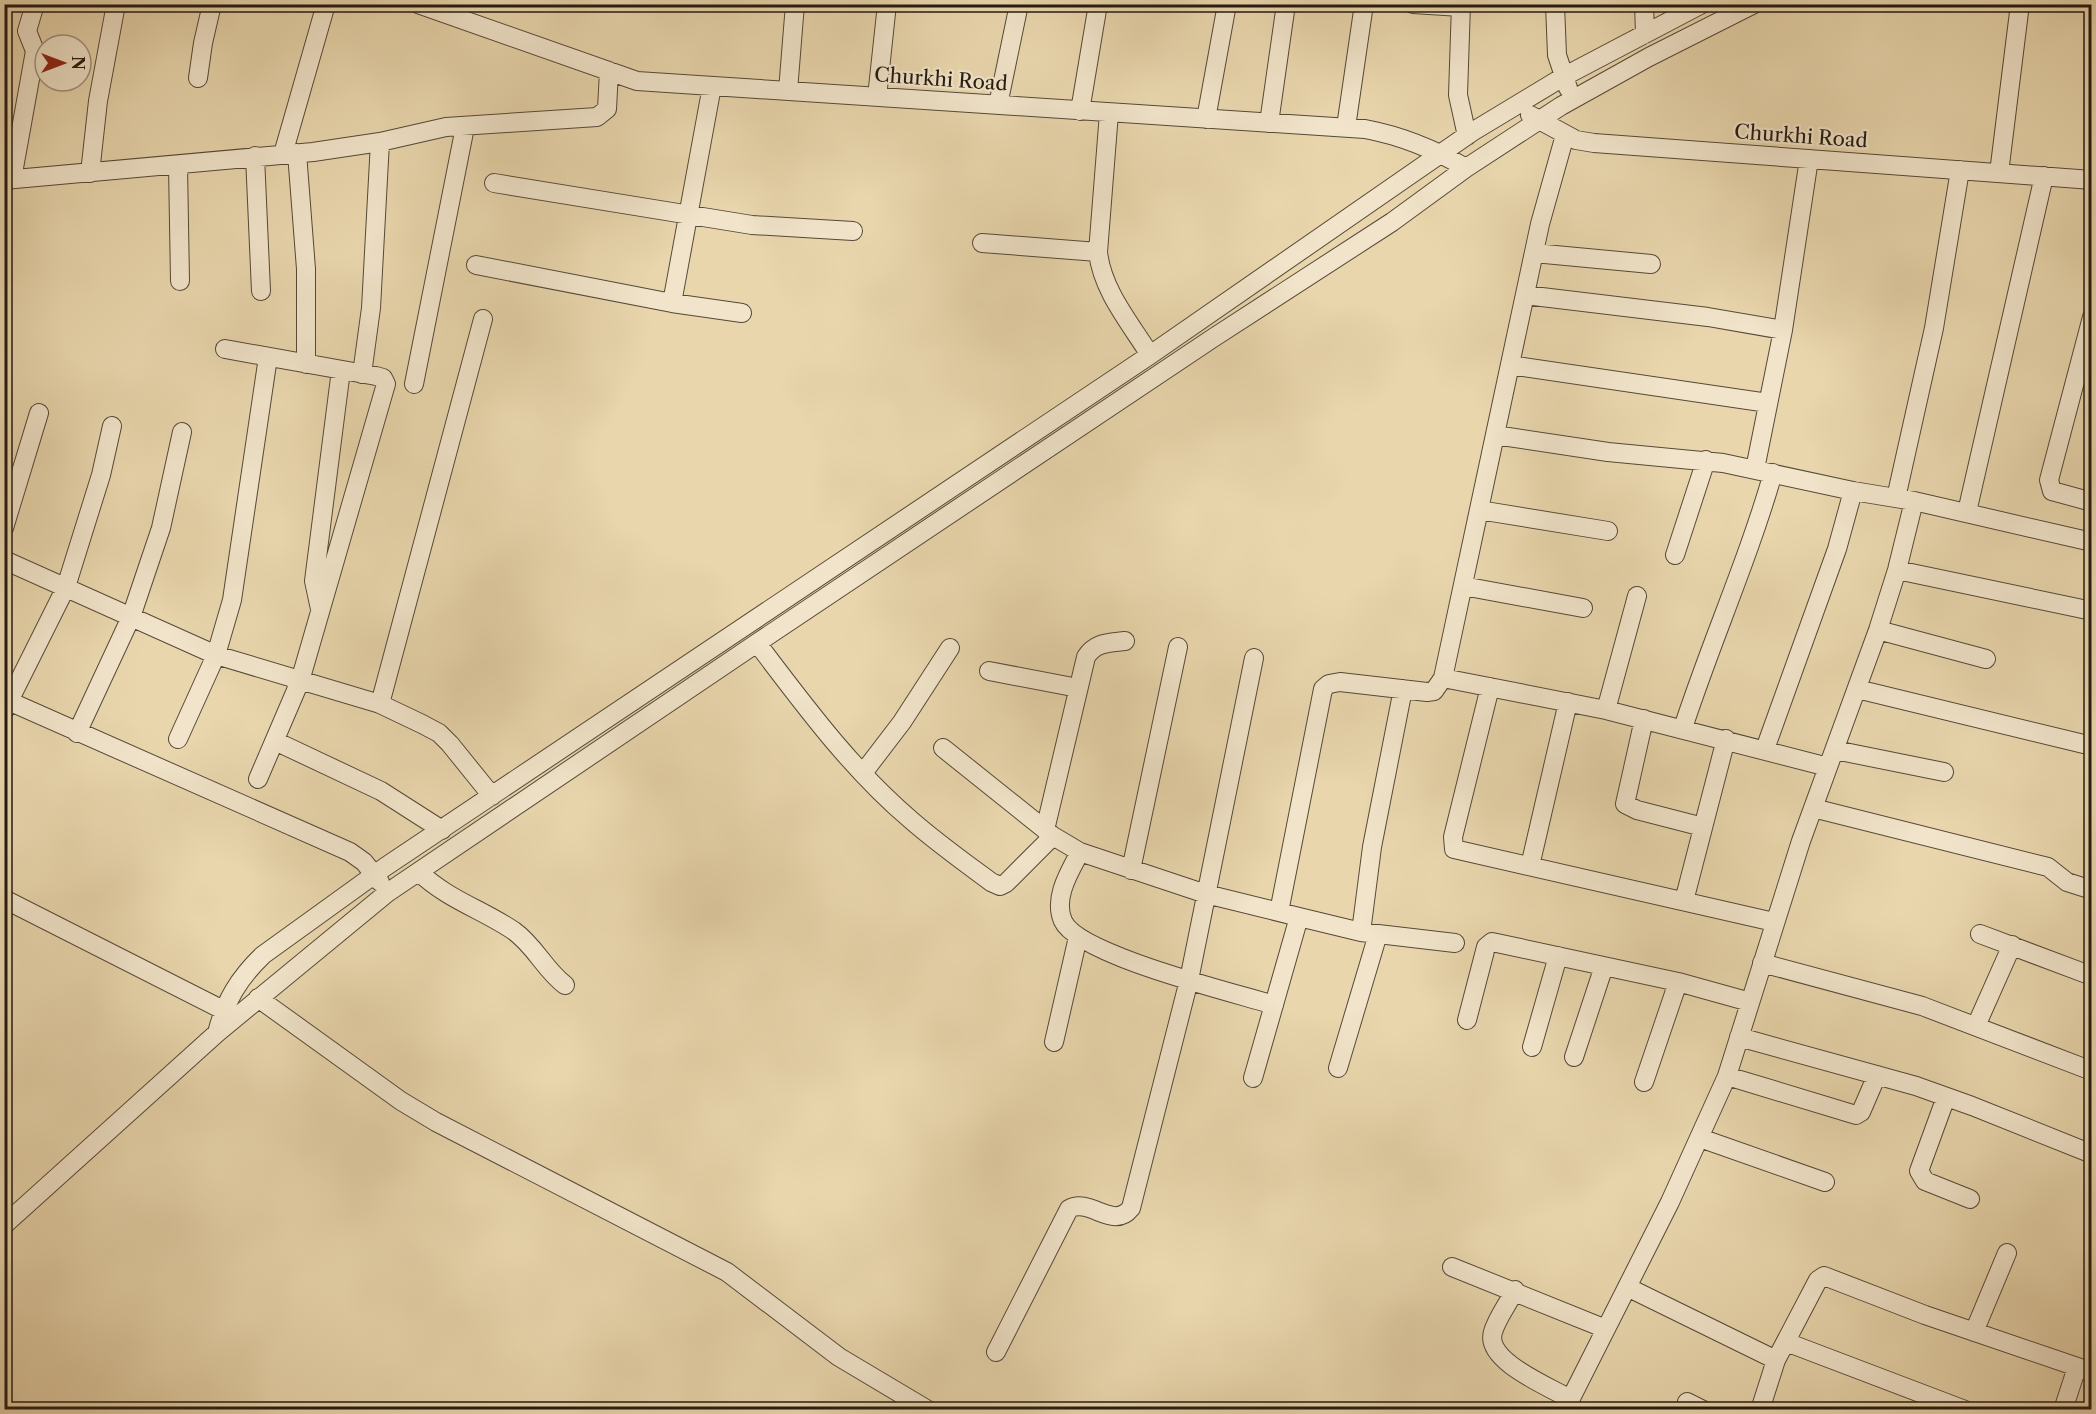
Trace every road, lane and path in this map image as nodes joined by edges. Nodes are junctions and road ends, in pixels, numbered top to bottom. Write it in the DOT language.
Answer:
graph roads {
  1 [pos="35,4"];
  2 [pos="116,4"];
  3 [pos="212,4"];
  4 [pos="326,4"];
  5 [pos="795,4"];
  6 [pos="887,4"];
  7 [pos="1018,4"];
  8 [pos="1098,4"];
  9 [pos="1227,4"];
  10 [pos="1286,4"];
  11 [pos="1364,4"];
  12 [pos="1413,4"];
  13 [pos="1555,4"];
  14 [pos="1644,4"];
  15 [pos="1702,4"];
  16 [pos="1754,4"];
  17 [pos="2020,4"];
  18 [pos="422,5"];
  19 [pos="1461,6"];
  20 [pos="1646,34"];
  21 [pos="609,71"];
  22 [pos="1563,77"];
  23 [pos="198,78"];
  24 [pos="712,86"];
  25 [pos="788,91"];
  26 [pos="877,97"];
  27 [pos="1572,99"];
  28 [pos="1517,104"];
  29 [pos="998,105"];
  30 [pos="1080,111"];
  31 [pos="1109,113"];
  32 [pos="1206,119"];
  33 [pos="1538,121"];
  34 [pos="1269,123"];
  35 [pos="465,127"];
  36 [pos="1346,127"];
  37 [pos="1565,135"];
  38 [pos="1467,136"];
  39 [pos="380,142"];
  40 [pos="1441,153"];
  41 [pos="290,154"];
  42 [pos="255,156"];
  43 [pos="1809,159"];
  44 [pos="178,165"];
  45 [pos="1466,168"];
  46 [pos="1960,170"];
  47 [pos="90,173"];
  48 [pos="1999,173"];
  49 [pos="2044,176"];
  50 [pos="8,179"];
  51 [pos="2091,180"];
  52 [pos="494,183"];
  53 [pos="689,215"];
  54 [pos="853,231"];
  55 [pos="982,243"];
  56 [pos="1098,252"];
  57 [pos="1534,253"];
  58 [pos="1651,264"];
  59 [pos="476,265"];
  60 [pos="180,281"];
  61 [pos="261,291"];
  62 [pos="1525,295"];
  63 [pos="672,303"];
  64 [pos="742,313"];
  65 [pos="2091,317"];
  66 [pos="483,319"];
  67 [pos="1783,330"];
  68 [pos="225,349"];
  69 [pos="1150,355"];
  70 [pos="268,357"];
  71 [pos="306,363"];
  72 [pos="1509,365"];
  73 [pos="341,370"];
  74 [pos="362,374"];
  75 [pos="414,384"];
  76 [pos="1768,403"];
  77 [pos="39,413"];
  78 [pos="112,426"];
  79 [pos="182,432"];
  80 [pos="1495,435"];
  81 [pos="1706,460"];
  82 [pos="1764,471"];
  83 [pos="1853,491"];
  84 [pos="1905,499"];
  85 [pos="2091,502"];
  86 [pos="1479,510"];
  87 [pos="1967,512"];
  88 [pos="4,528"];
  89 [pos="1608,531"];
  90 [pos="2091,542"];
  91 [pos="1675,555"];
  92 [pos="4,560"];
  93 [pos="1897,570"];
  94 [pos="1463,585"];
  95 [pos="66,587"];
  96 [pos="1637,596"];
  97 [pos="1583,608"];
  98 [pos="321,611"];
  99 [pos="2091,611"];
  100 [pos="131,617"];
  101 [pos="1878,630"];
  102 [pos="1125,641"];
  103 [pos="757,643"];
  104 [pos="1178,647"];
  105 [pos="950,648"];
  106 [pos="216,655"];
  107 [pos="1254,658"];
  108 [pos="1986,659"];
  109 [pos="989,671"];
  110 [pos="1443,678"];
  111 [pos="300,681"];
  112 [pos="1490,687"];
  113 [pos="1078,688"];
  114 [pos="1403,689"];
  115 [pos="1857,689"];
  116 [pos="1568,702"];
  117 [pos="6,704"];
  118 [pos="380,704"];
  119 [pos="1606,710"];
  120 [pos="1644,719"];
  121 [pos="1683,728"];
  122 [pos="77,733"];
  123 [pos="178,739"];
  124 [pos="1726,739"];
  125 [pos="275,741"];
  126 [pos="2091,746"];
  127 [pos="943,748"];
  128 [pos="1765,749"];
  129 [pos="1831,759"];
  130 [pos="1944,772"];
  131 [pos="863,774"];
  132 [pos="258,779"];
  133 [pos="492,796"];
  134 [pos="1813,808"];
  135 [pos="1703,827"];
  136 [pos="442,830"];
  137 [pos="1049,833"];
  138 [pos="1080,852"];
  139 [pos="1530,866"];
  140 [pos="1131,870"];
  141 [pos="419,872"];
  142 [pos="375,874"];
  143 [pos="2091,890"];
  144 [pos="387,893"];
  145 [pos="1206,894"];
  146 [pos="4,899"];
  147 [pos="1684,901"];
  148 [pos="1279,912"];
  149 [pos="1299,917"];
  150 [pos="1774,922"];
  151 [pos="1370,933"];
  152 [pos="1980,934"];
  153 [pos="1078,937"];
  154 [pos="1455,943"];
  155 [pos="2012,945"];
  156 [pos="1558,956"];
  157 [pos="1762,963"];
  158 [pos="1604,966"];
  159 [pos="2091,976"];
  160 [pos="1189,980"];
  161 [pos="1678,982"];
  162 [pos="565,985"];
  163 [pos="258,998"];
  164 [pos="1750,1002"];
  165 [pos="1274,1005"];
  166 [pos="223,1010"];
  167 [pos="1467,1020"];
  168 [pos="1976,1026"];
  169 [pos="217,1033"];
  170 [pos="1739,1037"];
  171 [pos="1054,1042"];
  172 [pos="1532,1047"];
  173 [pos="1574,1057"];
  174 [pos="1338,1068"];
  175 [pos="2091,1071"];
  176 [pos="1877,1075"];
  177 [pos="1727,1076"];
  178 [pos="1253,1078"];
  179 [pos="1644,1082"];
  180 [pos="1946,1097"];
  181 [pos="1701,1138"];
  182 [pos="2091,1154"];
  183 [pos="1825,1182"];
  184 [pos="1970,1199"];
  185 [pos="4,1225"];
  186 [pos="2007,1253"];
  187 [pos="1452,1267"];
  188 [pos="1627,1287"];
  189 [pos="1515,1290"];
  190 [pos="1606,1329"];
  191 [pos="1974,1332"];
  192 [pos="1786,1342"];
  193 [pos="996,1352"];
  194 [pos="1776,1360"];
  195 [pos="2084,1370"];
  196 [pos="1568,1404"];
  197 [pos="922,1408"];
  198 [pos="1760,1410"];
  199 [pos="1965,1410"];
  200 [pos="2062,1410"];
  1 -- 50 [label="street"];
  2 -- 47 [label="street"];
  3 -- 23 [label="street"];
  4 -- 41 [label="street"];
  5 -- 25 [label="street"];
  6 -- 26 [label="street"];
  7 -- 29 [label="street"];
  8 -- 30 [label="street"];
  9 -- 32 [label="street"];
  10 -- 34 [label="street"];
  11 -- 36 [label="street"];
  12 -- 19 [label="street"];
  13 -- 22 [label="street"];
  14 -- 20 [label="street"];
  15 -- 20 [label="street"];
  16 -- 27 [label="street"];
  17 -- 48 [label="street"];
  18 -- 21 [label="street, Churkhi Road"];
  19 -- 38 [label="street"];
  20 -- 22 [label="street"];
  21 -- 24 [label="street, Churkhi Road"];
  21 -- 35 [label="street"];
  22 -- 27 [label="street"];
  22 -- 28 [label="street"];
  24 -- 25 [label="street, Churkhi Road"];
  24 -- 53 [label="street"];
  25 -- 26 [label="street, Churkhi Road"];
  26 -- 29 [label="street, Churkhi Road"];
  27 -- 33 [label="street"];
  28 -- 33 [label="street, Churkhi Road"];
  28 -- 38 [label="street"];
  29 -- 30 [label="street, Churkhi Road"];
  30 -- 31 [label="street, Churkhi Road"];
  31 -- 32 [label="street, Churkhi Road"];
  31 -- 56 [label="street"];
  32 -- 34 [label="street, Churkhi Road"];
  33 -- 37 [label="street, Churkhi Road"];
  33 -- 45 [label="street"];
  34 -- 36 [label="street, Churkhi Road"];
  35 -- 39 [label="street"];
  35 -- 75 [label="street"];
  36 -- 40 [label="street, Churkhi Road"];
  37 -- 43 [label="street, Churkhi Road"];
  37 -- 57 [label="street"];
  38 -- 40 [label="street"];
  39 -- 41 [label="street"];
  39 -- 74 [label="street"];
  40 -- 45 [label="street, Churkhi Road"];
  40 -- 69 [label="street"];
  41 -- 42 [label="street"];
  41 -- 71 [label="street"];
  42 -- 44 [label="street"];
  42 -- 61 [label="street"];
  43 -- 46 [label="street, Churkhi Road"];
  43 -- 67 [label="street"];
  44 -- 47 [label="street"];
  44 -- 60 [label="street"];
  45 -- 103 [label="street"];
  46 -- 48 [label="street, Churkhi Road"];
  46 -- 84 [label="street"];
  47 -- 50 [label="street"];
  48 -- 49 [label="street, Churkhi Road"];
  49 -- 51 [label="street, Churkhi Road"];
  49 -- 87 [label="street"];
  52 -- 53 [label="street"];
  53 -- 54 [label="street"];
  53 -- 63 [label="street"];
  55 -- 56 [label="street"];
  56 -- 69 [label="street"];
  57 -- 58 [label="street"];
  57 -- 62 [label="street"];
  59 -- 63 [label="street"];
  62 -- 67 [label="street"];
  62 -- 72 [label="street"];
  63 -- 64 [label="street"];
  65 -- 85 [label="street"];
  66 -- 118 [label="street"];
  67 -- 76 [label="street"];
  68 -- 70 [label="street"];
  69 -- 133 [label="street"];
  70 -- 71 [label="street"];
  70 -- 106 [label="street"];
  71 -- 73 [label="street"];
  72 -- 76 [label="street"];
  72 -- 80 [label="street"];
  73 -- 74 [label="street"];
  73 -- 98 [label="street"];
  74 -- 98 [label="street"];
  76 -- 82 [label="street"];
  77 -- 88 [label="street"];
  78 -- 95 [label="street"];
  79 -- 100 [label="street"];
  80 -- 81 [label="street"];
  80 -- 86 [label="street"];
  81 -- 82 [label="street"];
  81 -- 91 [label="street"];
  82 -- 83 [label="street"];
  82 -- 121 [label="street"];
  83 -- 84 [label="street"];
  83 -- 128 [label="street"];
  84 -- 87 [label="street"];
  84 -- 93 [label="street"];
  86 -- 89 [label="street"];
  86 -- 94 [label="street"];
  87 -- 90 [label="street"];
  92 -- 95 [label="street"];
  93 -- 99 [label="street"];
  93 -- 101 [label="street"];
  94 -- 97 [label="street"];
  94 -- 110 [label="street"];
  95 -- 100 [label="street"];
  95 -- 117 [label="street"];
  96 -- 119 [label="street"];
  98 -- 111 [label="street"];
  100 -- 106 [label="street"];
  100 -- 122 [label="street"];
  101 -- 108 [label="street"];
  101 -- 115 [label="street"];
  102 -- 113 [label="street"];
  103 -- 131 [label="street"];
  103 -- 141 [label="street"];
  104 -- 140 [label="street"];
  105 -- 131 [label="street"];
  106 -- 111 [label="street"];
  106 -- 123 [label="street"];
  107 -- 145 [label="street"];
  109 -- 113 [label="street"];
  110 -- 112 [label="street"];
  110 -- 114 [label="street"];
  111 -- 118 [label="street"];
  111 -- 125 [label="street"];
  112 -- 116 [label="street"];
  112 -- 139 [label="street"];
  113 -- 137 [label="street"];
  114 -- 148 [label="street"];
  114 -- 151 [label="street"];
  115 -- 126 [label="street"];
  115 -- 129 [label="street"];
  116 -- 119 [label="street"];
  116 -- 139 [label="street"];
  117 -- 122 [label="street"];
  118 -- 133 [label="street"];
  119 -- 120 [label="street"];
  120 -- 121 [label="street"];
  120 -- 135 [label="street"];
  121 -- 124 [label="street"];
  122 -- 142 [label="street"];
  124 -- 128 [label="street"];
  124 -- 135 [label="street"];
  125 -- 132 [label="street"];
  125 -- 136 [label="street"];
  127 -- 137 [label="street"];
  128 -- 129 [label="street"];
  129 -- 130 [label="street"];
  129 -- 134 [label="street"];
  131 -- 137 [label="street"];
  133 -- 136 [label="street"];
  134 -- 143 [label="street"];
  134 -- 150 [label="street"];
  135 -- 147 [label="street"];
  136 -- 142 [label="street"];
  137 -- 138 [label="street"];
  138 -- 140 [label="street"];
  138 -- 153 [label="street"];
  139 -- 147 [label="street"];
  140 -- 145 [label="street"];
  141 -- 144 [label="street"];
  141 -- 162 [label="street"];
  142 -- 144 [label="street"];
  142 -- 166 [label="street"];
  144 -- 163 [label="street"];
  145 -- 148 [label="street"];
  145 -- 160 [label="street"];
  146 -- 166 [label="street"];
  147 -- 150 [label="street"];
  148 -- 149 [label="street"];
  149 -- 151 [label="street"];
  149 -- 165 [label="street"];
  150 -- 157 [label="street"];
  151 -- 154 [label="street"];
  151 -- 174 [label="street"];
  152 -- 155 [label="street"];
  153 -- 160 [label="street"];
  153 -- 171 [label="street"];
  155 -- 159 [label="street"];
  155 -- 168 [label="street"];
  156 -- 158 [label="street"];
  156 -- 167 [label="street"];
  156 -- 172 [label="street"];
  157 -- 164 [label="street"];
  157 -- 168 [label="street"];
  158 -- 161 [label="street"];
  158 -- 173 [label="street"];
  160 -- 165 [label="street"];
  160 -- 193 [label="street"];
  161 -- 164 [label="street"];
  161 -- 179 [label="street"];
  163 -- 169 [label="street"];
  163 -- 197 [label="street"];
  164 -- 170 [label="street"];
  165 -- 178 [label="street"];
  166 -- 169 [label="street"];
  168 -- 175 [label="street"];
  169 -- 185 [label="street"];
  170 -- 176 [label="street"];
  170 -- 177 [label="street"];
  176 -- 177 [label="street"];
  176 -- 180 [label="street"];
  177 -- 181 [label="street"];
  180 -- 182 [label="street"];
  180 -- 184 [label="street"];
  181 -- 183 [label="street"];
  181 -- 188 [label="street"];
  186 -- 191 [label="street"];
  187 -- 189 [label="street"];
  188 -- 190 [label="street"];
  188 -- 194 [label="street"];
  189 -- 190 [label="street"];
  189 -- 196 [label="street"];
  190 -- 196 [label="street"];
  191 -- 192 [label="street"];
  191 -- 195 [label="street"];
  192 -- 194 [label="street"];
  192 -- 199 [label="street"];
  194 -- 198 [label="street"];
  195 -- 200 [label="street"];
}
